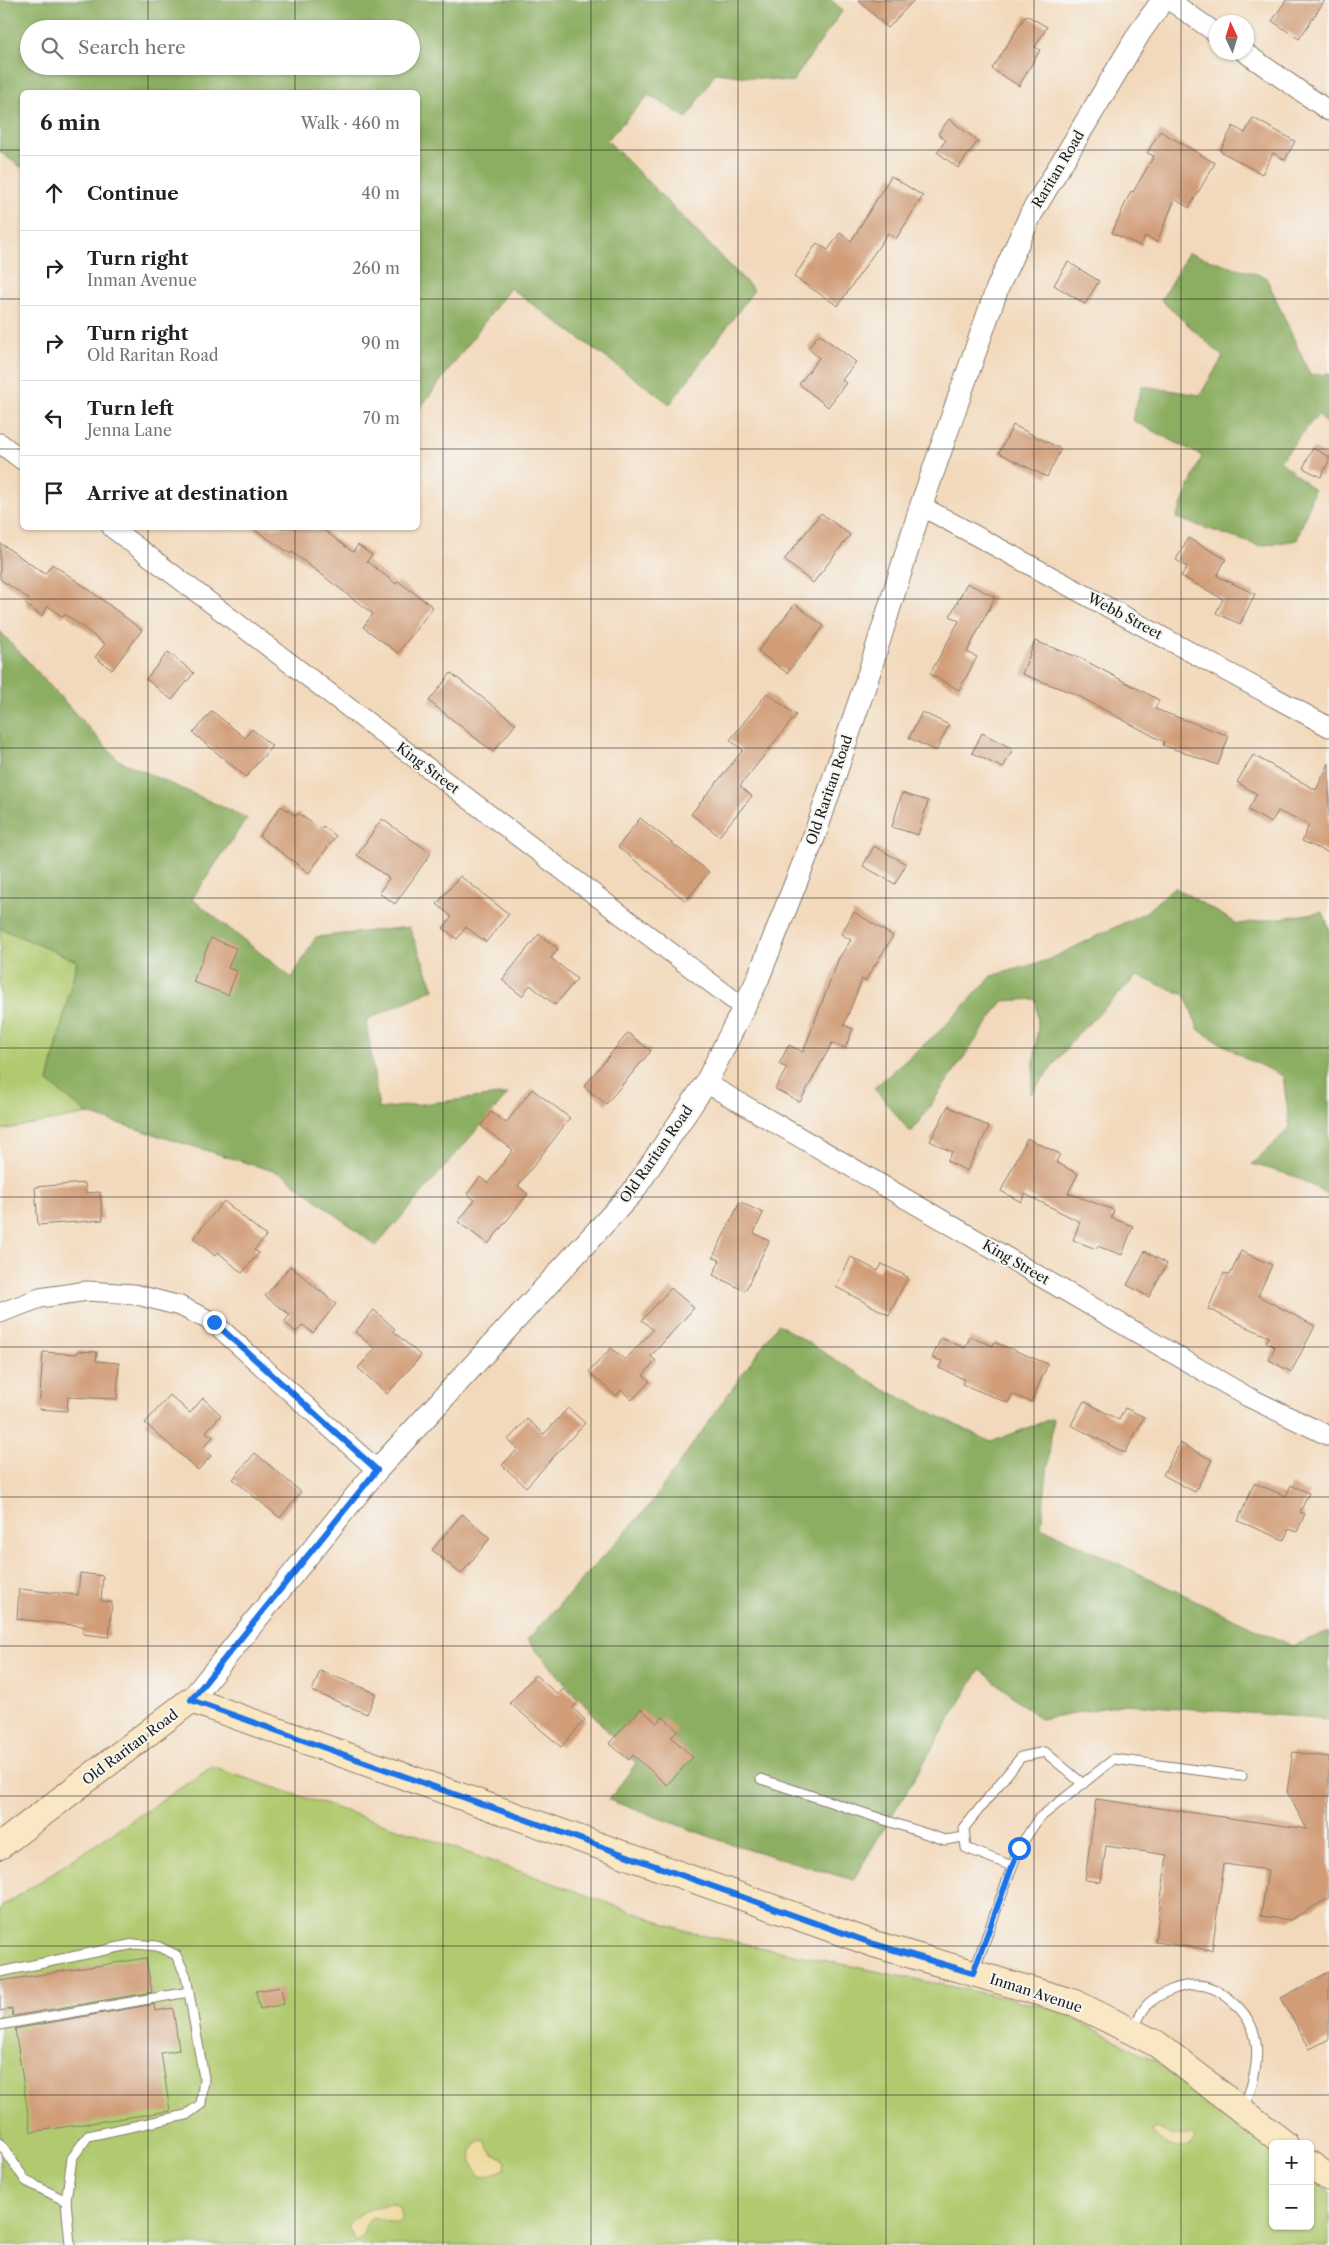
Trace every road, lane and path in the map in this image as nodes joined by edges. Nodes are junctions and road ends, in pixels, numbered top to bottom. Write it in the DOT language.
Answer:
graph roads {
  1 [pos="1163,0"];
  2 [pos="1168,0"];
  3 [pos="1209,28"];
  4 [pos="1254,59"];
  5 [pos="1329,111"];
  6 [pos="975,350"];
  7 [pos="0,443"];
  8 [pos="20,458"];
  9 [pos="921,506"];
  10 [pos="115,530"];
  11 [pos="1329,727"];
  12 [pos="744,1008"];
  13 [pos="706,1083"];
  14 [pos="0,1313"];
  15 [pos="1329,1436"];
  16 [pos="377,1470"];
  17 [pos="191,1700"];
  18 [pos="1242,1776"];
  19 [pos="761,1779"];
  20 [pos="1083,1784"];
  21 [pos="965,1837"];
  22 [pos="0,1846"];
  23 [pos="1012,1866"];
  24 [pos="0,1972"];
  25 [pos="973,1973"];
  26 [pos="189,1992"];
  27 [pos="0,2025"];
  28 [pos="1131,2032"];
  29 [pos="1242,2110"];
  30 [pos="1280,2140"];
  31 [pos="0,2142"];
  32 [pos="1314,2167"];
  33 [pos="1329,2178"];
  34 [pos="66,2201"];
  35 [pos="70,2245"];
  1 -- 6 [label="street, Raritan Road"];
  2 -- 3 [label="street"];
  4 -- 5 [label="street"];
  6 -- 9 [label="street, Old Raritan Road"];
  7 -- 8 [label="street"];
  9 -- 11 [label="street, Webb Street"];
  9 -- 12 [label="street, Old Raritan Road"];
  10 -- 12 [label="street, King Street"];
  12 -- 13 [label="street, Old Raritan Road"];
  13 -- 15 [label="street, King Street"];
  13 -- 16 [label="street, Old Raritan Road"];
  14 -- 16 [label="street"];
  16 -- 17 [label="street, Old Raritan Road"];
  17 -- 22 [label="main road, Old Raritan Road"];
  17 -- 25 [label="main road, Inman Avenue"];
  18 -- 20 [label="lane"];
  19 -- 21 [label="lane"];
  20 -- 21 [label="lane"];
  20 -- 23 [label="lane"];
  21 -- 23 [label="lane"];
  23 -- 25 [label="lane"];
  24 -- 26 [label="lane"];
  25 -- 28 [label="main road, Inman Avenue"];
  26 -- 27 [label="lane"];
  26 -- 34 [label="lane"];
  28 -- 29 [label="main road, Inman Avenue"];
  28 -- 29 [label="lane"];
  29 -- 30 [label="main road, Inman Avenue"];
  31 -- 34 [label="lane"];
  32 -- 33 [label="main road"];
  34 -- 35 [label="lane"];
}
